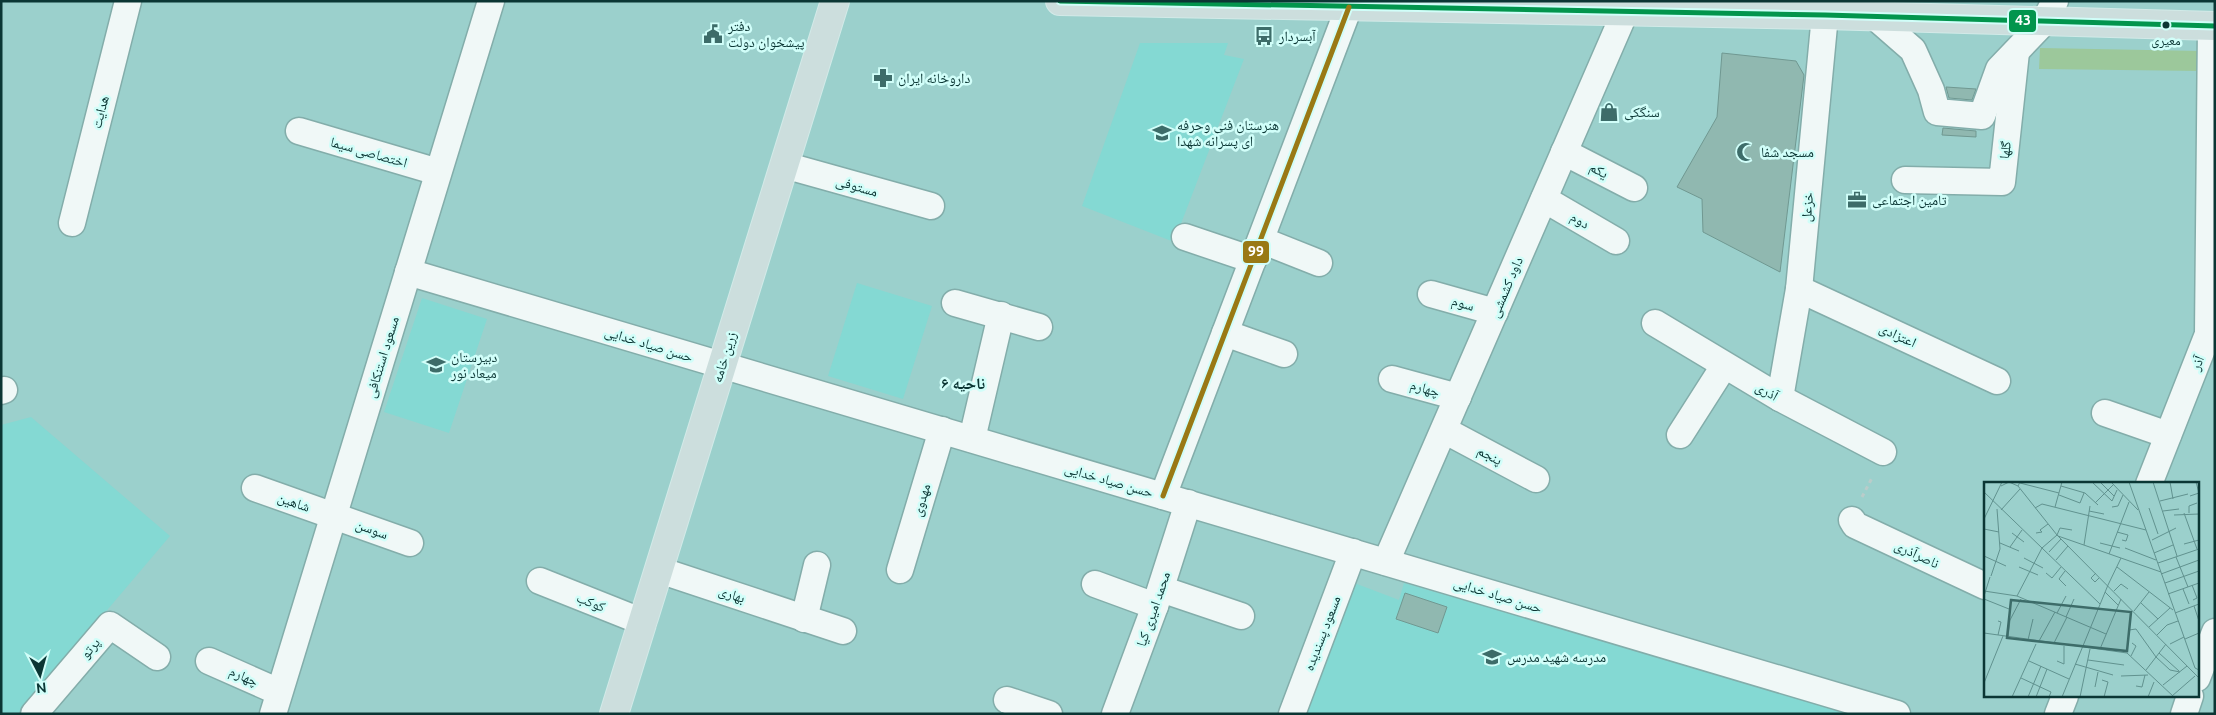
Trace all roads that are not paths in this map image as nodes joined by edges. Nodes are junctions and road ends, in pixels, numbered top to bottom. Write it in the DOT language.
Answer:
graph roads {
  1 [pos="128,1"];
  2 [pos="491,1"];
  3 [pos="834,1"];
  4 [pos="1060,1"];
  5 [pos="1761,1"];
  6 [pos="1349,7"];
  7 [pos="1625,12"];
  8 [pos="1825,15"];
  9 [pos="2040,15"];
  10 [pos="1874,16"];
  11 [pos="2213,26"];
  12 [pos="2016,54"];
  13 [pos="299,131"];
  14 [pos="1564,152"];
  15 [pos="784,165"];
  16 [pos="438,172"];
  17 [pos="1906,180"];
  18 [pos="1634,188"];
  19 [pos="1544,199"];
  20 [pos="931,206"];
  21 [pos="72,223"];
  22 [pos="1185,237"];
  23 [pos="1616,241"];
  24 [pos="1257,250"];
  25 [pos="2212,251"];
  26 [pos="1319,263"];
  27 [pos="408,272"];
  28 [pos="1800,290"];
  29 [pos="1431,294"];
  30 [pos="955,303"];
  31 [pos="1495,312"];
  32 [pos="1001,316"];
  33 [pos="1655,323"];
  34 [pos="1039,327"];
  35 [pos="1225,333"];
  36 [pos="2211,335"];
  37 [pos="1284,354"];
  38 [pos="722,365"];
  39 [pos="1724,366"];
  40 [pos="1392,379"];
  41 [pos="1997,381"];
  42 [pos="1458,397"];
  43 [pos="1780,398"];
  44 [pos="2105,413"];
  45 [pos="942,430"];
  46 [pos="1444,430"];
  47 [pos="1680,435"];
  48 [pos="2168,435"];
  49 [pos="972,439"];
  50 [pos="1883,452"];
  51 [pos="1536,479"];
  52 [pos="2150,482"];
  53 [pos="255,488"];
  54 [pos="1176,500"];
  55 [pos="333,515"];
  56 [pos="1852,520"];
  57 [pos="410,543"];
  58 [pos="1353,552"];
  59 [pos="1386,562"];
  60 [pos="817,564"];
  61 [pos="659,570"];
  62 [pos="900,570"];
  63 [pos="540,581"];
  64 [pos="1094,584"];
  65 [pos="1984,586"];
  66 [pos="1158,597"];
  67 [pos="1241,616"];
  68 [pos="804,619"];
  69 [pos="643,622"];
  70 [pos="842,631"];
  71 [pos="2215,632"];
  72 [pos="157,657"];
  73 [pos="209,661"];
  74 [pos="2198,675"];
  75 [pos="2064,698"];
  76 [pos="2189,698"];
  77 [pos="1007,700"];
  78 [pos="278,707"];
  79 [pos="34,714"];
  80 [pos="614,714"];
  81 [pos="1049,714"];
  82 [pos="1115,714"];
  83 [pos="1292,714"];
  84 [pos="1897,714"];
  85 [pos="2058,714"];
  86 [pos="2184,714"];
  1 -- 21 [label="street, هدایت"];
  2 -- 16 [label="street, مسعود استنکافی"];
  3 -- 15 [label="main road, زرین خامه"];
  4 -- 6 [label="main road"];
  5 -- 8 [label="main road"];
  6 -- 7 [label="main road"];
  6 -- 24 [label="street, محمد امیری کیا"];
  7 -- 8 [label="main road"];
  7 -- 14 [label="street, داود کشمشی"];
  8 -- 10 [label="main road"];
  8 -- 28 [label="street, خزعل"];
  9 -- 10 [label="main road"];
  9 -- 11 [label="main road"];
  9 -- 12 [label="street"];
  10 -- 12 [label="street"];
  11 -- 25 [label="street, آذر"];
  12 -- 17 [label="street, گلها"];
  13 -- 16 [label="street, اختصاصی سیما"];
  14 -- 18 [label="street, یکم"];
  14 -- 19 [label="street, داود کشمشی"];
  15 -- 20 [label="street, مستوفی"];
  15 -- 38 [label="main road, زرین خامه"];
  16 -- 27 [label="street, مسعود استنکافی"];
  19 -- 23 [label="street, دوم"];
  19 -- 31 [label="street, داود کشمشی"];
  22 -- 24 [label="street"];
  24 -- 26 [label="street"];
  24 -- 35 [label="street, محمد امیری کیا"];
  25 -- 36 [label="street, آذر"];
  27 -- 38 [label="street, حسن صیاد خدایی"];
  27 -- 55 [label="street, مسعود استنکافی"];
  28 -- 41 [label="street, اعتزادی"];
  28 -- 43 [label="street, خزعل"];
  29 -- 31 [label="street, سوم"];
  30 -- 32 [label="street"];
  31 -- 42 [label="street, داود کشمشی"];
  32 -- 34 [label="street"];
  32 -- 49 [label="street"];
  33 -- 39 [label="street, آذری"];
  35 -- 37 [label="street"];
  35 -- 54 [label="street, محمد امیری کیا"];
  36 -- 48 [label="street, آذر"];
  38 -- 45 [label="street, حسن صیاد خدایی"];
  38 -- 61 [label="main road, زرین خامه"];
  39 -- 43 [label="street, آذری"];
  39 -- 47 [label="street"];
  40 -- 42 [label="street, چهارم"];
  42 -- 46 [label="street, داود کشمشی"];
  43 -- 50 [label="street, آذری"];
  44 -- 48 [label="street"];
  45 -- 49 [label="street, حسن صیاد خدایی"];
  45 -- 62 [label="street, مهدوی"];
  46 -- 51 [label="street, پنجم"];
  46 -- 59 [label="street, داود کشمشی"];
  48 -- 52 [label="street, آذر"];
  49 -- 54 [label="street, حسن صیاد خدایی"];
  53 -- 55 [label="street, شاهین"];
  54 -- 58 [label="street, حسن صیاد خدایی"];
  54 -- 66 [label="street, محمد امیری کیا"];
  55 -- 57 [label="street, سوسن"];
  55 -- 78 [label="street, مسعود استنکافی"];
  56 -- 65 [label="street, ناصرآذری"];
  58 -- 59 [label="street, حسن صیاد خدایی"];
  58 -- 83 [label="street, مسعود پسندیده"];
  59 -- 84 [label="street, حسن صیاد خدایی"];
  60 -- 68 [label="street"];
  61 -- 68 [label="street, بهاری"];
  61 -- 69 [label="main road, زرین خامه"];
  63 -- 69 [label="street, کوکب"];
  64 -- 66 [label="street"];
  66 -- 67 [label="street"];
  66 -- 82 [label="street, محمد امیری کیا"];
  68 -- 70 [label="street, بهاری"];
  69 -- 80 [label="main road, زرین خامه"];
  71 -- 74 [label="street"];
  72 -- 79 [label="street, پرتو"];
  73 -- 78 [label="street, چهارم"];
  75 -- 85 [label="street"];
  76 -- 86 [label="street"];
  77 -- 81 [label="street"];
}
